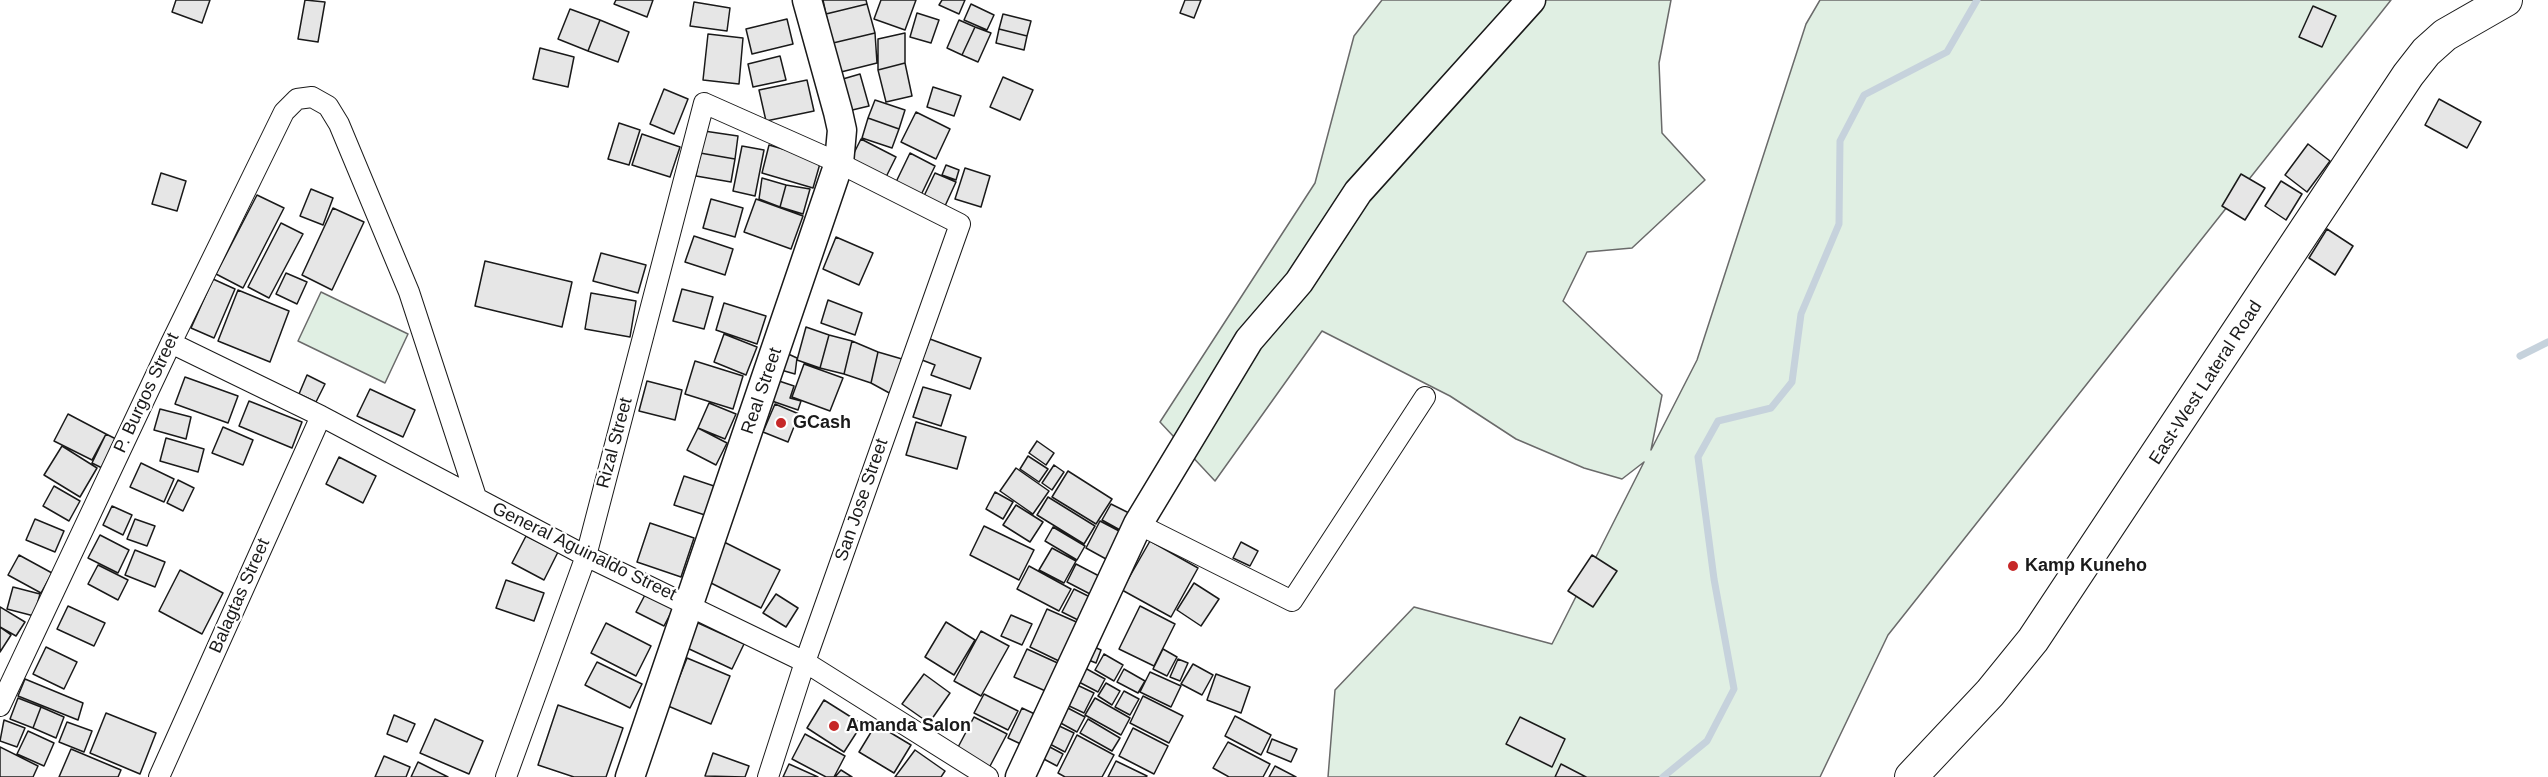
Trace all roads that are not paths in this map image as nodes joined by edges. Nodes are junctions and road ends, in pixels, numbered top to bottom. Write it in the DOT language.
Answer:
graph roads {
  1 [pos="807,0"];
  2 [pos="1531,0"];
  3 [pos="2506,0"];
  4 [pos="839,163"];
  5 [pos="171,343"];
  6 [pos="1425,397"];
  7 [pos="321,416"];
  8 [pos="476,497"];
  9 [pos="1138,524"];
  10 [pos="586,556"];
  11 [pos="689,604"];
  12 [pos="805,662"];
  13 [pos="0,705"];
  14 [pos="159,777"];
  15 [pos="506,777"];
  16 [pos="630,777"];
  17 [pos="768,777"];
  18 [pos="988,777"];
  19 [pos="1020,777"];
  20 [pos="1911,777"];
  1 -- 4 [label="street, Real Street"];
  2 -- 9 [label="street"];
  3 -- 20 [label="main road, East-West Lateral Road"];
  4 -- 10 [label="street, Rizal Street"];
  4 -- 11 [label="street, Real Street"];
  4 -- 12 [label="street, San Jose Street"];
  5 -- 7 [label="street, General Aguinaldo Street"];
  5 -- 8 [label="street, P. Burgos Street"];
  5 -- 13 [label="street, P. Burgos Street"];
  6 -- 9 [label="street"];
  7 -- 8 [label="street, General Aguinaldo Street"];
  7 -- 14 [label="street, Balagtas Street"];
  8 -- 10 [label="street, General Aguinaldo Street"];
  9 -- 19 [label="street"];
  10 -- 11 [label="street, General Aguinaldo Street"];
  10 -- 15 [label="street, Rizal Street"];
  11 -- 12 [label="street, General Aguinaldo Street"];
  11 -- 16 [label="street, Real Street"];
  12 -- 17 [label="street, San Jose Street"];
  12 -- 18 [label="street, General Aguinaldo Street"];
}
